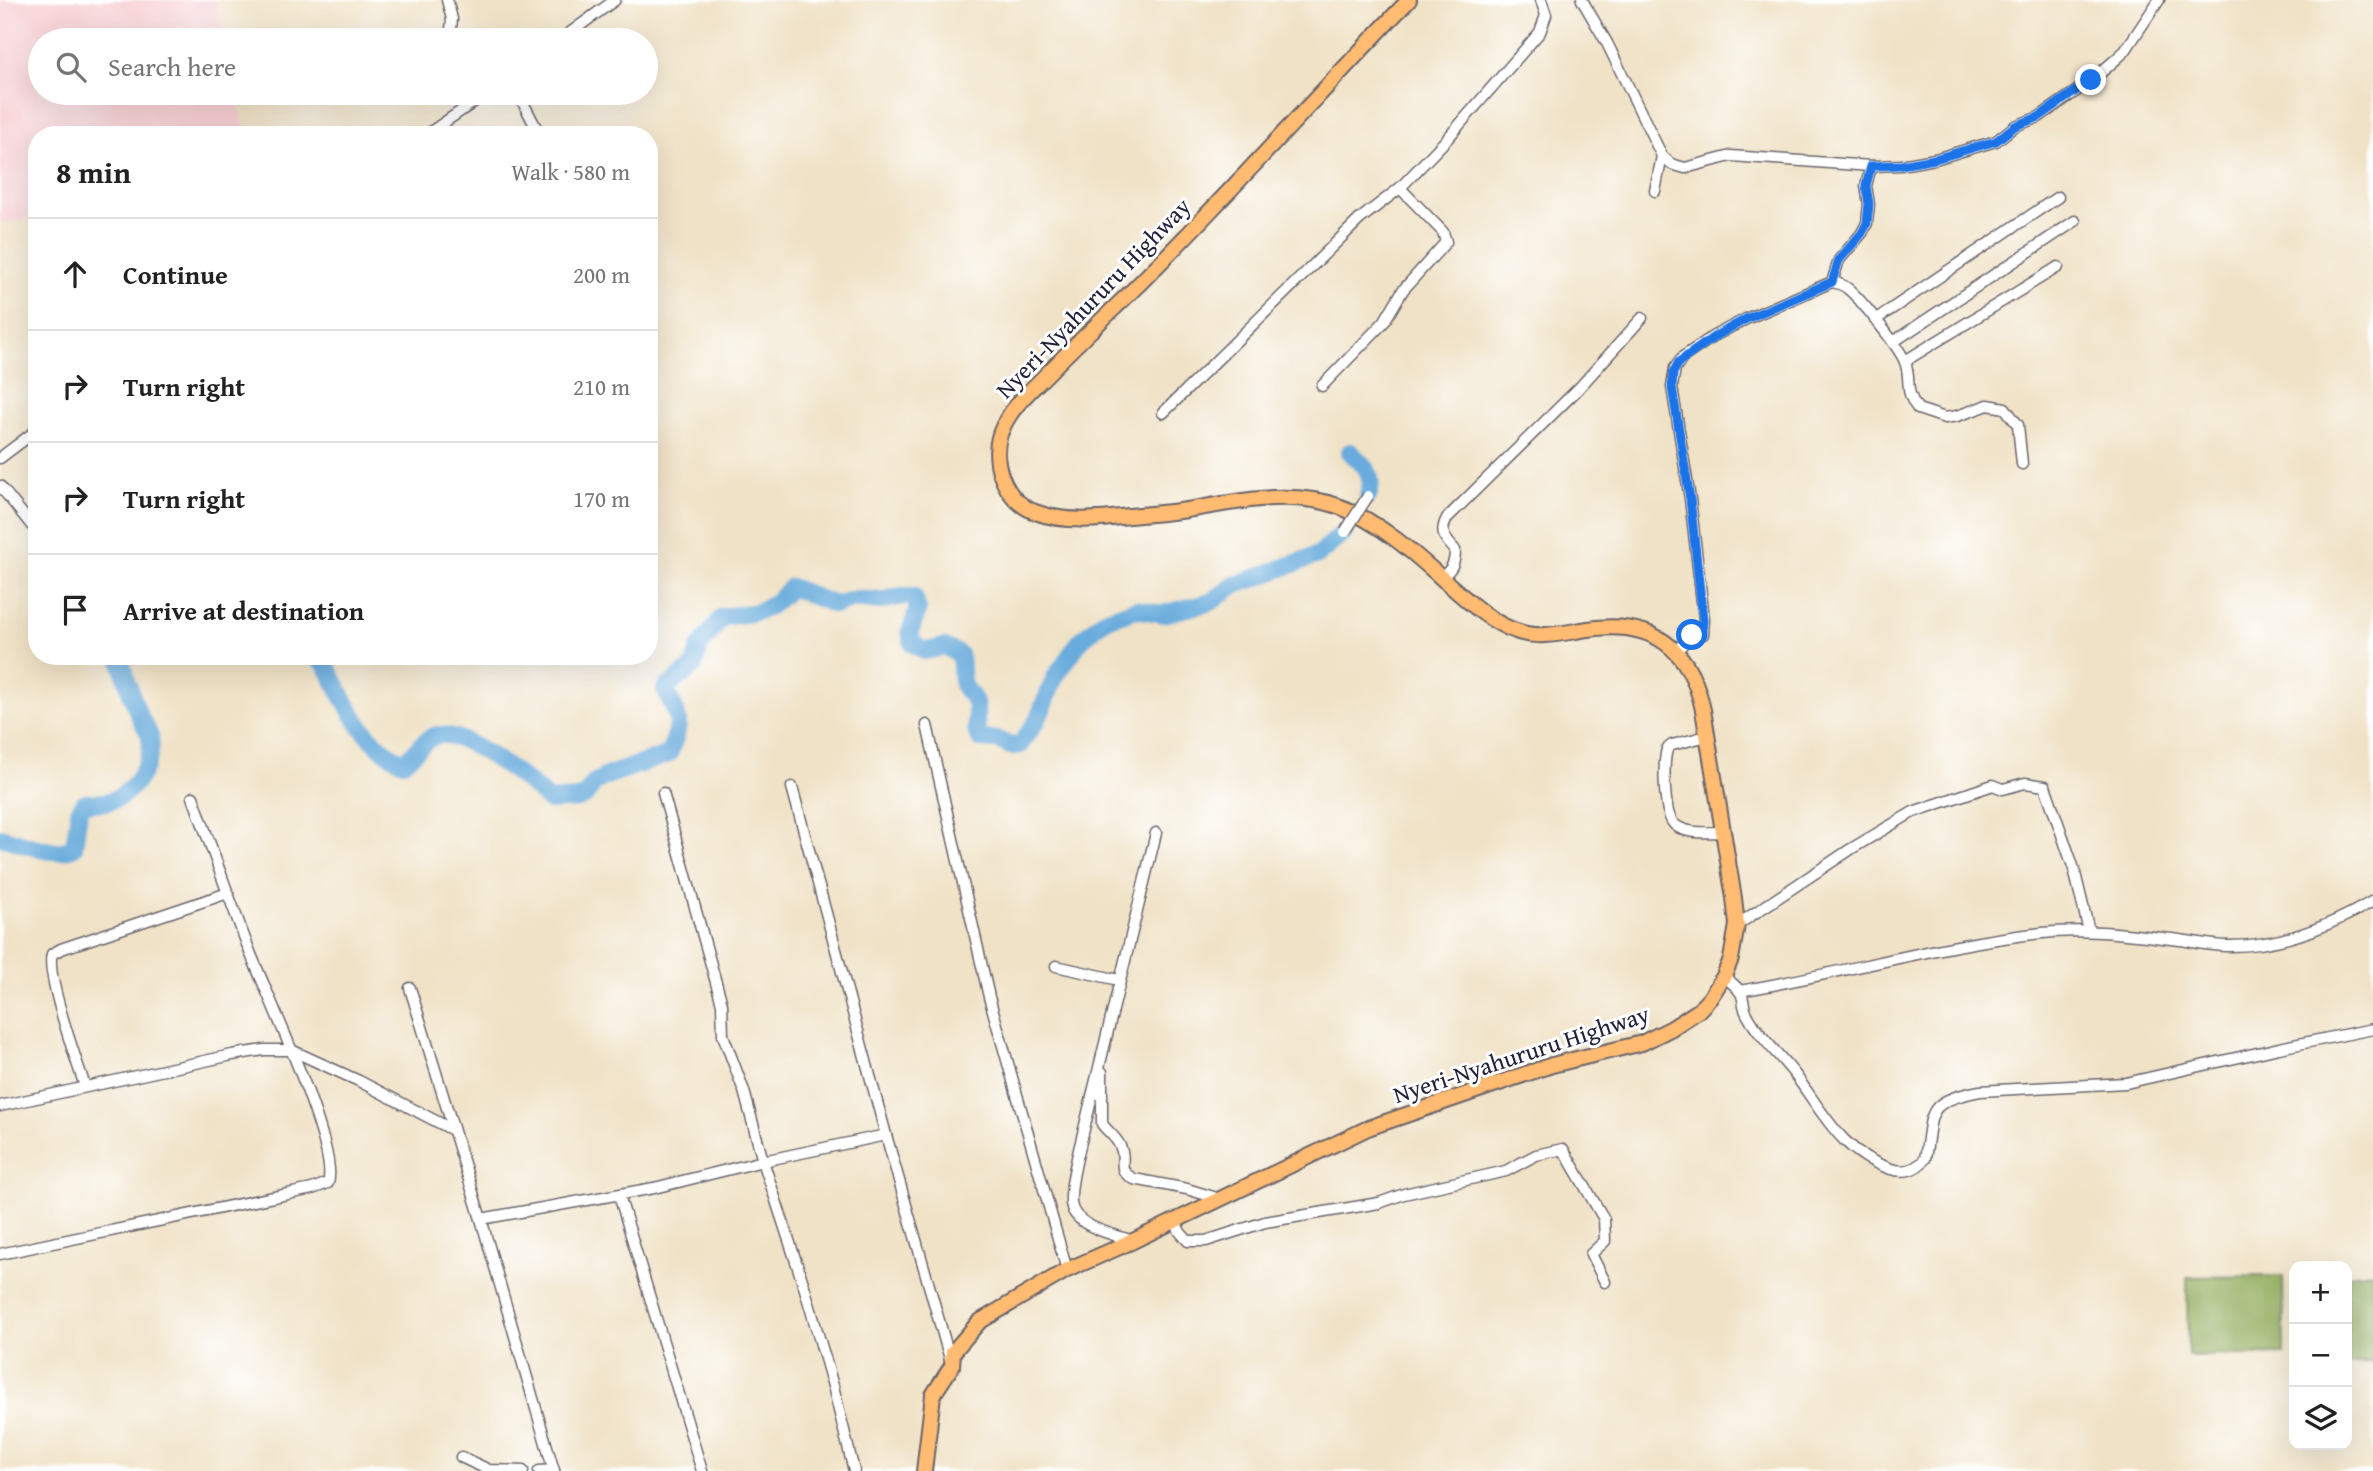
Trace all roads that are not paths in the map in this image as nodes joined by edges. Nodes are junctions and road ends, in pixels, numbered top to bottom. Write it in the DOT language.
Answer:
graph roads {
  1 [pos="447,0"];
  2 [pos="615,0"];
  3 [pos="1409,0"];
  4 [pos="1541,0"];
  5 [pos="1582,0"];
  6 [pos="2159,0"];
  7 [pos="451,28"];
  8 [pos="576,28"];
  9 [pos="469,105"];
  10 [pos="524,105"];
  11 [pos="439,126"];
  12 [pos="535,126"];
  13 [pos="1662,156"];
  14 [pos="1871,166"];
  15 [pos="1400,188"];
  16 [pos="1655,191"];
  17 [pos="2058,197"];
  18 [pos="2075,221"];
  19 [pos="2058,267"];
  20 [pos="1832,282"];
  21 [pos="1642,318"];
  22 [pos="1875,320"];
  23 [pos="1893,342"];
  24 [pos="1905,360"];
  25 [pos="1322,386"];
  26 [pos="1163,413"];
  27 [pos="28,437"];
  28 [pos="0,458"];
  29 [pos="2022,464"];
  30 [pos="0,485"];
  31 [pos="1368,496"];
  32 [pos="28,521"];
  33 [pos="1345,532"];
  34 [pos="1442,578"];
  35 [pos="1675,652"];
  36 [pos="927,725"];
  37 [pos="1707,736"];
  38 [pos="792,787"];
  39 [pos="663,793"];
  40 [pos="193,797"];
  41 [pos="1724,832"];
  42 [pos="1156,833"];
  43 [pos="229,893"];
  44 [pos="2373,901"];
  45 [pos="1737,925"];
  46 [pos="2089,931"];
  47 [pos="1056,966"];
  48 [pos="1724,976"];
  49 [pos="1119,980"];
  50 [pos="410,988"];
  51 [pos="1740,991"];
  52 [pos="2373,1029"];
  53 [pos="291,1051"];
  54 [pos="1102,1052"];
  55 [pos="85,1086"];
  56 [pos="0,1106"];
  57 [pos="453,1130"];
  58 [pos="886,1135"];
  59 [pos="763,1161"];
  60 [pos="619,1195"];
  61 [pos="1220,1199"];
  62 [pos="481,1219"];
  63 [pos="1175,1221"];
  64 [pos="1133,1241"];
  65 [pos="0,1254"];
  66 [pos="1067,1270"];
  67 [pos="1605,1282"];
  68 [pos="952,1366"];
  69 [pos="461,1457"];
  70 [pos="523,1471"];
  71 [pos="539,1471"];
  72 [pos="554,1471"];
  73 [pos="702,1471"];
  74 [pos="853,1471"];
  75 [pos="924,1471"];
  1 -- 7 [label="street"];
  2 -- 8 [label="street"];
  3 -- 34 [label="highway, Nyeri-Nyahururu Highway"];
  4 -- 15 [label="street"];
  5 -- 13 [label="street"];
  6 -- 14 [label="street"];
  9 -- 11 [label="street"];
  10 -- 12 [label="street"];
  13 -- 14 [label="street"];
  13 -- 16 [label="street"];
  14 -- 20 [label="street"];
  15 -- 25 [label="street"];
  15 -- 26 [label="street"];
  17 -- 22 [label="street"];
  18 -- 23 [label="street"];
  19 -- 24 [label="street"];
  20 -- 22 [label="street"];
  20 -- 35 [label="street"];
  21 -- 34 [label="street"];
  22 -- 23 [label="street"];
  23 -- 24 [label="street"];
  24 -- 29 [label="street"];
  27 -- 28 [label="street"];
  30 -- 32 [label="street"];
  31 -- 33 [label="street, bridge"];
  34 -- 35 [label="highway, Nyeri-Nyahururu Highway"];
  35 -- 37 [label="highway, Nyeri-Nyahururu Highway"];
  36 -- 66 [label="street"];
  37 -- 41 [label="highway, Nyeri-Nyahururu Highway"];
  37 -- 41 [label="street"];
  38 -- 58 [label="street"];
  39 -- 59 [label="street"];
  40 -- 43 [label="street"];
  41 -- 45 [label="highway, Nyeri-Nyahururu Highway"];
  42 -- 49 [label="street"];
  43 -- 53 [label="street"];
  43 -- 55 [label="street"];
  44 -- 46 [label="street"];
  45 -- 46 [label="street"];
  45 -- 48 [label="highway, Nyeri-Nyahururu Highway"];
  46 -- 51 [label="street"];
  47 -- 49 [label="street"];
  48 -- 51 [label="street"];
  48 -- 61 [label="highway, Nyeri-Nyahururu Highway"];
  49 -- 54 [label="street"];
  50 -- 57 [label="street"];
  51 -- 52 [label="street"];
  53 -- 55 [label="street"];
  53 -- 57 [label="street"];
  53 -- 65 [label="street"];
  54 -- 61 [label="street"];
  54 -- 64 [label="street"];
  55 -- 56 [label="street"];
  57 -- 62 [label="street"];
  58 -- 59 [label="street"];
  58 -- 68 [label="street"];
  59 -- 60 [label="street"];
  59 -- 74 [label="street"];
  60 -- 62 [label="street"];
  60 -- 73 [label="street"];
  61 -- 63 [label="highway, Nyeri-Nyahururu Highway"];
  62 -- 72 [label="street"];
  63 -- 64 [label="highway, Nyeri-Nyahururu Highway"];
  63 -- 67 [label="street"];
  64 -- 66 [label="highway, Nyeri-Nyahururu Highway"];
  66 -- 68 [label="highway, Nyeri-Nyahururu Highway"];
  68 -- 75 [label="highway, Nyeri-Nyahururu Highway"];
  69 -- 70 [label="street"];
  71 -- 72 [label="street"];
}
